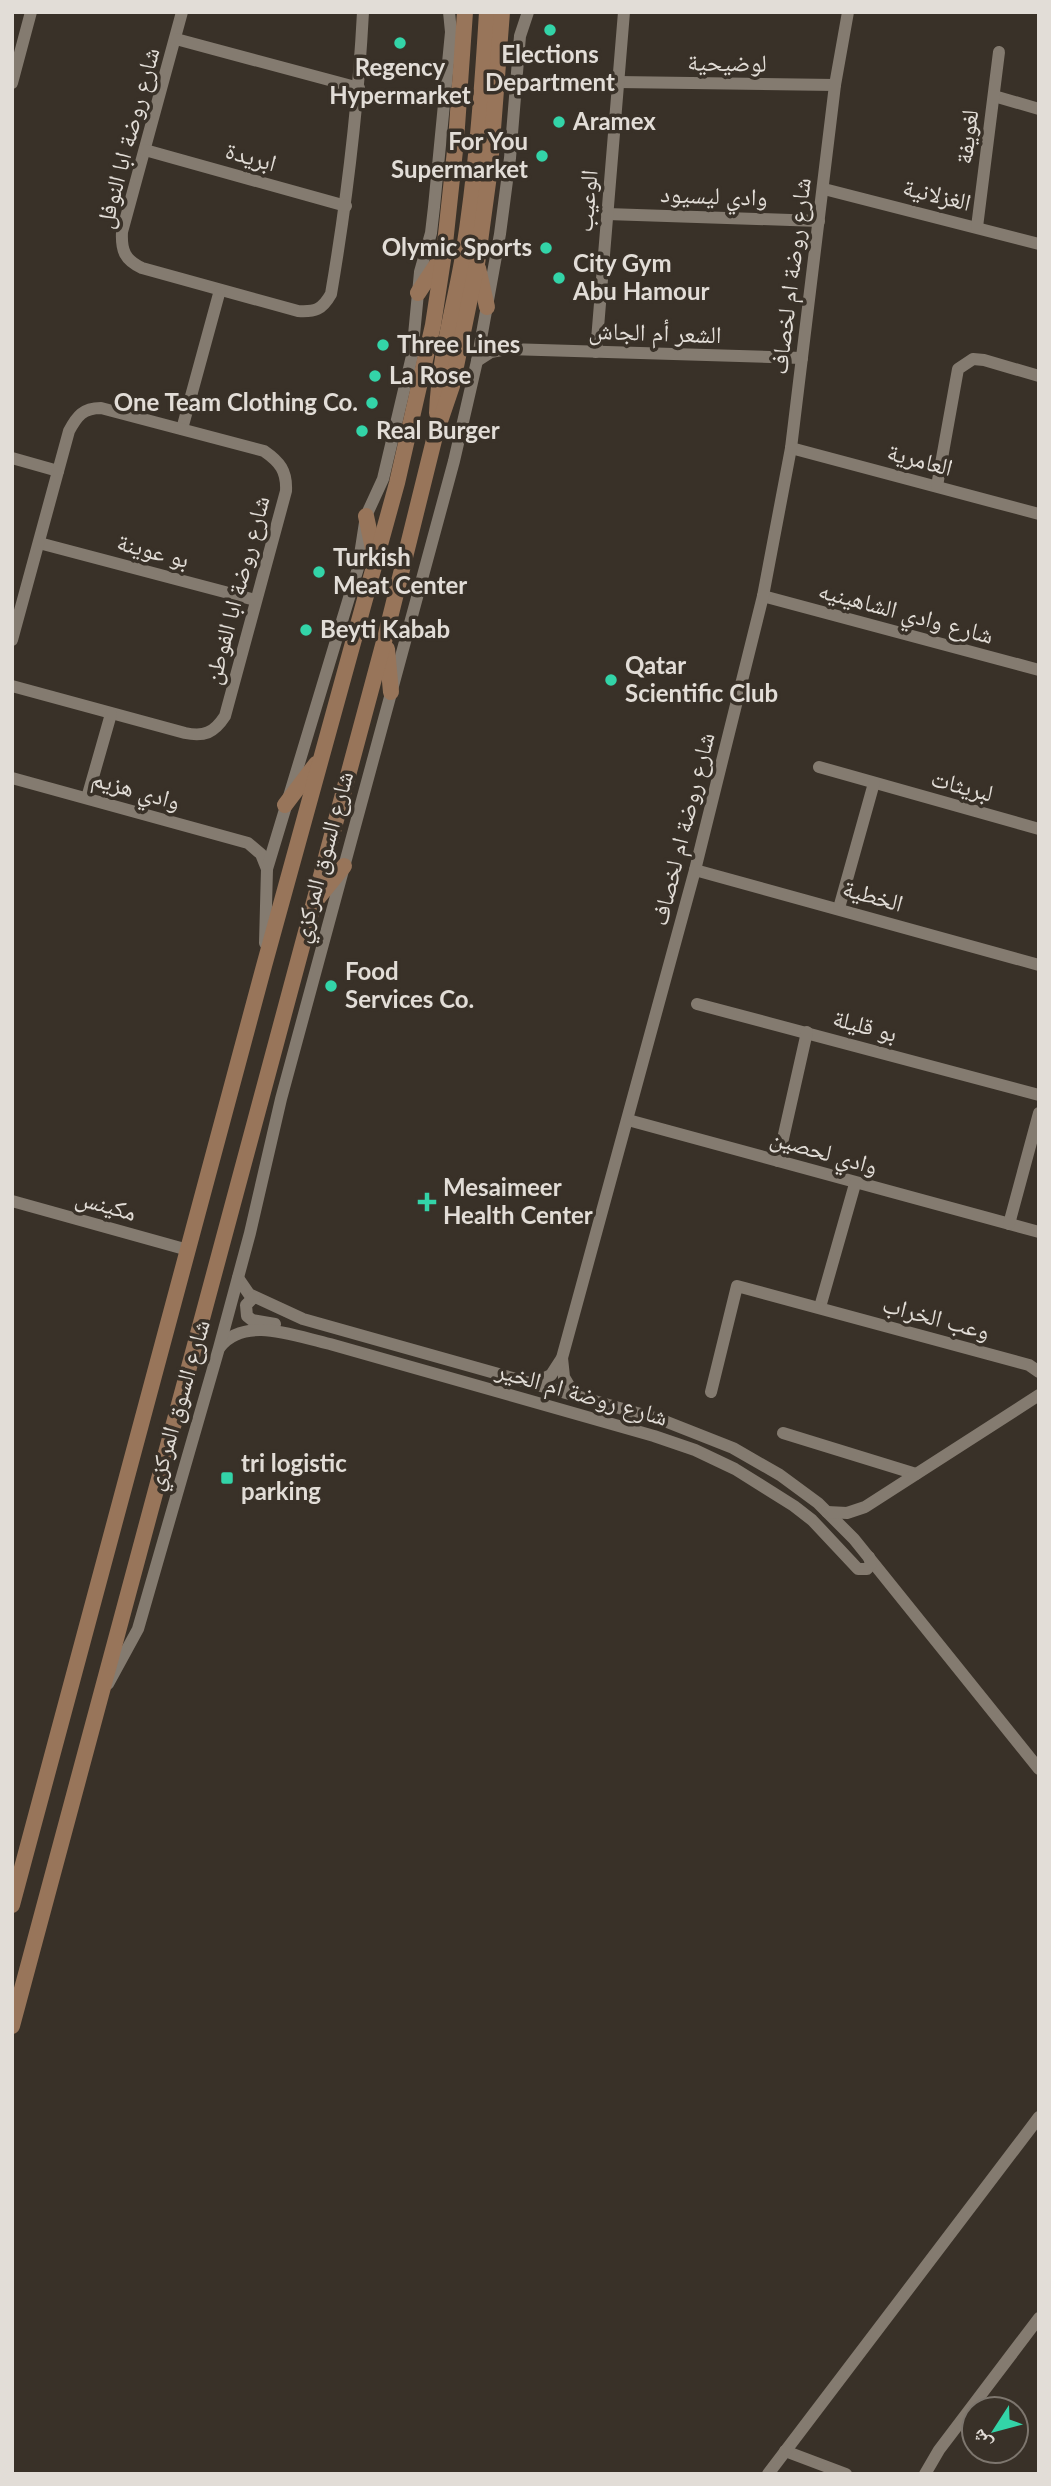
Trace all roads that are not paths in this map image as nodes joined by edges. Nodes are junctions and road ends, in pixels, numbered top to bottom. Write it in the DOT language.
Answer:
graph roads {
  1 [pos="31,12"];
  2 [pos="182,12"];
  3 [pos="363,12"];
  4 [pos="449,12"];
  5 [pos="487,12"];
  6 [pos="502,12"];
  7 [pos="511,12"];
  8 [pos="528,12"];
  9 [pos="624,12"];
  10 [pos="848,12"];
  11 [pos="463,17"];
  12 [pos="500,38"];
  13 [pos="176,39"];
  14 [pos="999,52"];
  15 [pos="618,82"];
  16 [pos="12,83"];
  17 [pos="835,85"];
  18 [pos="359,88"];
  19 [pos="993,96"];
  20 [pos="1039,108"];
  21 [pos="145,150"];
  22 [pos="824,189"];
  23 [pos="346,206"];
  24 [pos="607,214"];
  25 [pos="818,221"];
  26 [pos="977,227"];
  27 [pos="1039,244"];
  28 [pos="444,253"];
  29 [pos="477,264"];
  30 [pos="220,290"];
  31 [pos="418,293"];
  32 [pos="487,307"];
  33 [pos="483,331"];
  34 [pos="506,349"];
  35 [pos="596,352"];
  36 [pos="802,358"];
  37 [pos="477,360"];
  38 [pos="1039,376"];
  39 [pos="182,429"];
  40 [pos="435,436"];
  41 [pos="791,448"];
  42 [pos="12,458"];
  43 [pos="58,471"];
  44 [pos="937,486"];
  45 [pos="1039,514"];
  46 [pos="366,516"];
  47 [pos="39,543"];
  48 [pos="377,563"];
  49 [pos="763,596"];
  50 [pos="255,600"];
  51 [pos="386,634"];
  52 [pos="12,640"];
  53 [pos="1039,670"];
  54 [pos="12,686"];
  55 [pos="391,692"];
  56 [pos="111,714"];
  57 [pos="321,756"];
  58 [pos="819,767"];
  59 [pos="12,778"];
  60 [pos="874,783"];
  61 [pos="87,798"];
  62 [pos="285,805"];
  63 [pos="1039,828"];
  64 [pos="279,830"];
  65 [pos="248,843"];
  66 [pos="344,866"];
  67 [pos="267,870"];
  68 [pos="695,870"];
  69 [pos="314,902"];
  70 [pos="839,908"];
  71 [pos="1039,965"];
  72 [pos="264,966"];
  73 [pos="697,1004"];
  74 [pos="807,1032"];
  75 [pos="1039,1095"];
  76 [pos="1039,1113"];
  77 [pos="628,1120"];
  78 [pos="778,1161"];
  79 [pos="855,1184"];
  80 [pos="12,1201"];
  81 [pos="1009,1224"];
  82 [pos="1039,1232"];
  83 [pos="188,1250"];
  84 [pos="238,1278"];
  85 [pos="254,1297"];
  86 [pos="820,1307"];
  87 [pos="310,1339"];
  88 [pos="219,1348"];
  89 [pos="562,1358"];
  90 [pos="1039,1372"];
  91 [pos="534,1383"];
  92 [pos="711,1392"];
  93 [pos="574,1394"];
  94 [pos="1039,1395"];
  95 [pos="783,1433"];
  96 [pos="916,1474"];
  97 [pos="865,1507"];
  98 [pos="827,1512"];
  99 [pos="854,1539"];
  100 [pos="869,1557"];
  101 [pos="99,1698"];
  102 [pos="1039,1769"];
  103 [pos="12,1905"];
  104 [pos="12,2026"];
  105 [pos="1039,2117"];
  106 [pos="1039,2318"];
  107 [pos="785,2451"];
  108 [pos="768,2474"];
  109 [pos="846,2474"];
  110 [pos="925,2474"];
  1 -- 16 [label="street"];
  2 -- 13 [label="street, شارع روضة ابا النوفل"];
  3 -- 18 [label="street, شارع روضة ابا النوفل"];
  4 -- 31 [label="street, شارع السوق المركزي"];
  5 -- 40 [label="main road"];
  6 -- 12 [label="main road, شارع السوق المركزي"];
  7 -- 12 [label="main road"];
  8 -- 32 [label="street, شارع السوق المركزي"];
  9 -- 15 [label="street, الوعيب"];
  10 -- 17 [label="street, شارع روضة ام لخصاف"];
  11 -- 28 [label="main road, شارع السوق المركزي"];
  12 -- 29 [label="main road, شارع السوق المركزي"];
  13 -- 18 [label="street"];
  13 -- 21 [label="street, شارع روضة ابا النوفل"];
  14 -- 19 [label="street, لغويفة"];
  15 -- 17 [label="street, لوضيحية"];
  15 -- 24 [label="street, الوعيب"];
  17 -- 22 [label="street, شارع روضة ام لخصاف"];
  18 -- 23 [label="street, شارع روضة ابا النوفل"];
  19 -- 20 [label="street"];
  19 -- 26 [label="street, لغويفة"];
  21 -- 23 [label="street, ابريدة"];
  21 -- 30 [label="street, شارع روضة ابا النوفل"];
  22 -- 25 [label="street, شارع روضة ام لخصاف"];
  22 -- 26 [label="street, الغزلانية"];
  23 -- 30 [label="street, شارع روضة ابا النوفل"];
  24 -- 25 [label="street, وادي ليسيود"];
  24 -- 35 [label="street, الوعيب"];
  25 -- 36 [label="street, شارع روضة ام لخصاف"];
  26 -- 27 [label="street, الغزلانية"];
  28 -- 31 [label="main road"];
  28 -- 48 [label="main road, شارع السوق المركزي"];
  29 -- 32 [label="main road"];
  29 -- 40 [label="main road, شارع السوق المركزي"];
  30 -- 39 [label="street"];
  31 -- 46 [label="street, شارع السوق المركزي"];
  32 -- 33 [label="street, شارع السوق المركزي"];
  33 -- 34 [label="street"];
  33 -- 37 [label="street, شارع السوق المركزي"];
  34 -- 35 [label="street, الشعر أم الجاش"];
  34 -- 37 [label="street, الشعر أم الجاش"];
  35 -- 36 [label="street, الشعر أم الجاش"];
  36 -- 41 [label="street, شارع روضة ام لخصاف"];
  37 -- 55 [label="street, شارع السوق المركزي"];
  38 -- 44 [label="street"];
  39 -- 43 [label="street, شارع روضة ابا الفوطن"];
  39 -- 50 [label="street, شارع روضة ابا الفوطن"];
  40 -- 51 [label="main road, شارع السوق المركزي"];
  41 -- 44 [label="street, العامرية"];
  41 -- 49 [label="street, شارع روضة ام لخصاف"];
  42 -- 43 [label="street"];
  43 -- 47 [label="street, شارع روضة ابا الفوطن"];
  44 -- 45 [label="street, العامرية"];
  46 -- 48 [label="main road"];
  46 -- 62 [label="street, شارع السوق المركزي"];
  47 -- 50 [label="street, بو عوينة"];
  47 -- 52 [label="street, شارع روضة ابا الفوطن"];
  48 -- 57 [label="main road, شارع السوق المركزي"];
  49 -- 53 [label="street, شارع وادي الشاهينيه"];
  49 -- 68 [label="street, شارع روضة ام لخصاف"];
  50 -- 56 [label="street, شارع روضة ابا الفوطن"];
  51 -- 55 [label="main road"];
  51 -- 69 [label="main road, شارع السوق المركزي"];
  54 -- 56 [label="street, شارع روضة ابا الفوطن"];
  55 -- 66 [label="street, شارع السوق المركزي"];
  56 -- 61 [label="street"];
  57 -- 62 [label="main road"];
  57 -- 72 [label="main road, شارع السوق المركزي"];
  58 -- 60 [label="street, لبريثات"];
  59 -- 61 [label="street, وادي هزيم"];
  60 -- 63 [label="street, لبريثات"];
  60 -- 70 [label="street"];
  61 -- 65 [label="street, وادي هزيم"];
  62 -- 64 [label="street, شارع السوق المركزي"];
  64 -- 65 [label="street"];
  64 -- 67 [label="street, شارع السوق المركزي"];
  65 -- 67 [label="street"];
  66 -- 69 [label="main road"];
  66 -- 84 [label="street, شارع السوق المركزي"];
  67 -- 72 [label="street, شارع السوق المركزي"];
  68 -- 70 [label="street, الخطية"];
  68 -- 77 [label="street, شارع روضة ام لخصاف"];
  69 -- 101 [label="main road, شارع السوق المركزي"];
  70 -- 71 [label="street, الخطية"];
  72 -- 83 [label="main road, شارع السوق المركزي"];
  73 -- 74 [label="street"];
  74 -- 75 [label="street, بو قليلة"];
  74 -- 78 [label="street, بو قليلة"];
  76 -- 81 [label="street"];
  77 -- 78 [label="street, وادي لحصين"];
  77 -- 89 [label="street, شارع روضة ام لخصاف"];
  78 -- 79 [label="street, وادي لحصين"];
  79 -- 81 [label="street, وادي لحصين"];
  79 -- 86 [label="street"];
  80 -- 83 [label="street, مكينس"];
  81 -- 82 [label="street, وادي لحصين"];
  83 -- 103 [label="main road, شارع السوق المركزي"];
  84 -- 85 [label="street, شارع روضة ام الخير"];
  84 -- 88 [label="street, شارع السوق المركزي"];
  85 -- 87 [label="street"];
  85 -- 91 [label="street, شارع روضة ام الخير"];
  86 -- 90 [label="street, وعب الخراب"];
  86 -- 92 [label="street, وعب الخراب"];
  87 -- 88 [label="street, شارع روضة ام الخير"];
  87 -- 100 [label="street, شارع روضة ام الخير"];
  88 -- 101 [label="street, شارع السوق المركزي"];
  89 -- 91 [label="street"];
  89 -- 93 [label="street"];
  91 -- 93 [label="street, شارع روضة ام الخير"];
  93 -- 98 [label="street, شارع روضة ام الخير"];
  94 -- 96 [label="street"];
  95 -- 96 [label="street"];
  96 -- 97 [label="street"];
  97 -- 98 [label="street"];
  97 -- 99 [label="street"];
  98 -- 99 [label="street, شارع روضة ام الخير"];
  99 -- 100 [label="street, شارع روضة ام الخير"];
  100 -- 102 [label="street"];
  101 -- 104 [label="main road, شارع السوق المركزي"];
  105 -- 107 [label="street"];
  106 -- 110 [label="street"];
  107 -- 108 [label="street"];
  107 -- 109 [label="street"];
}
